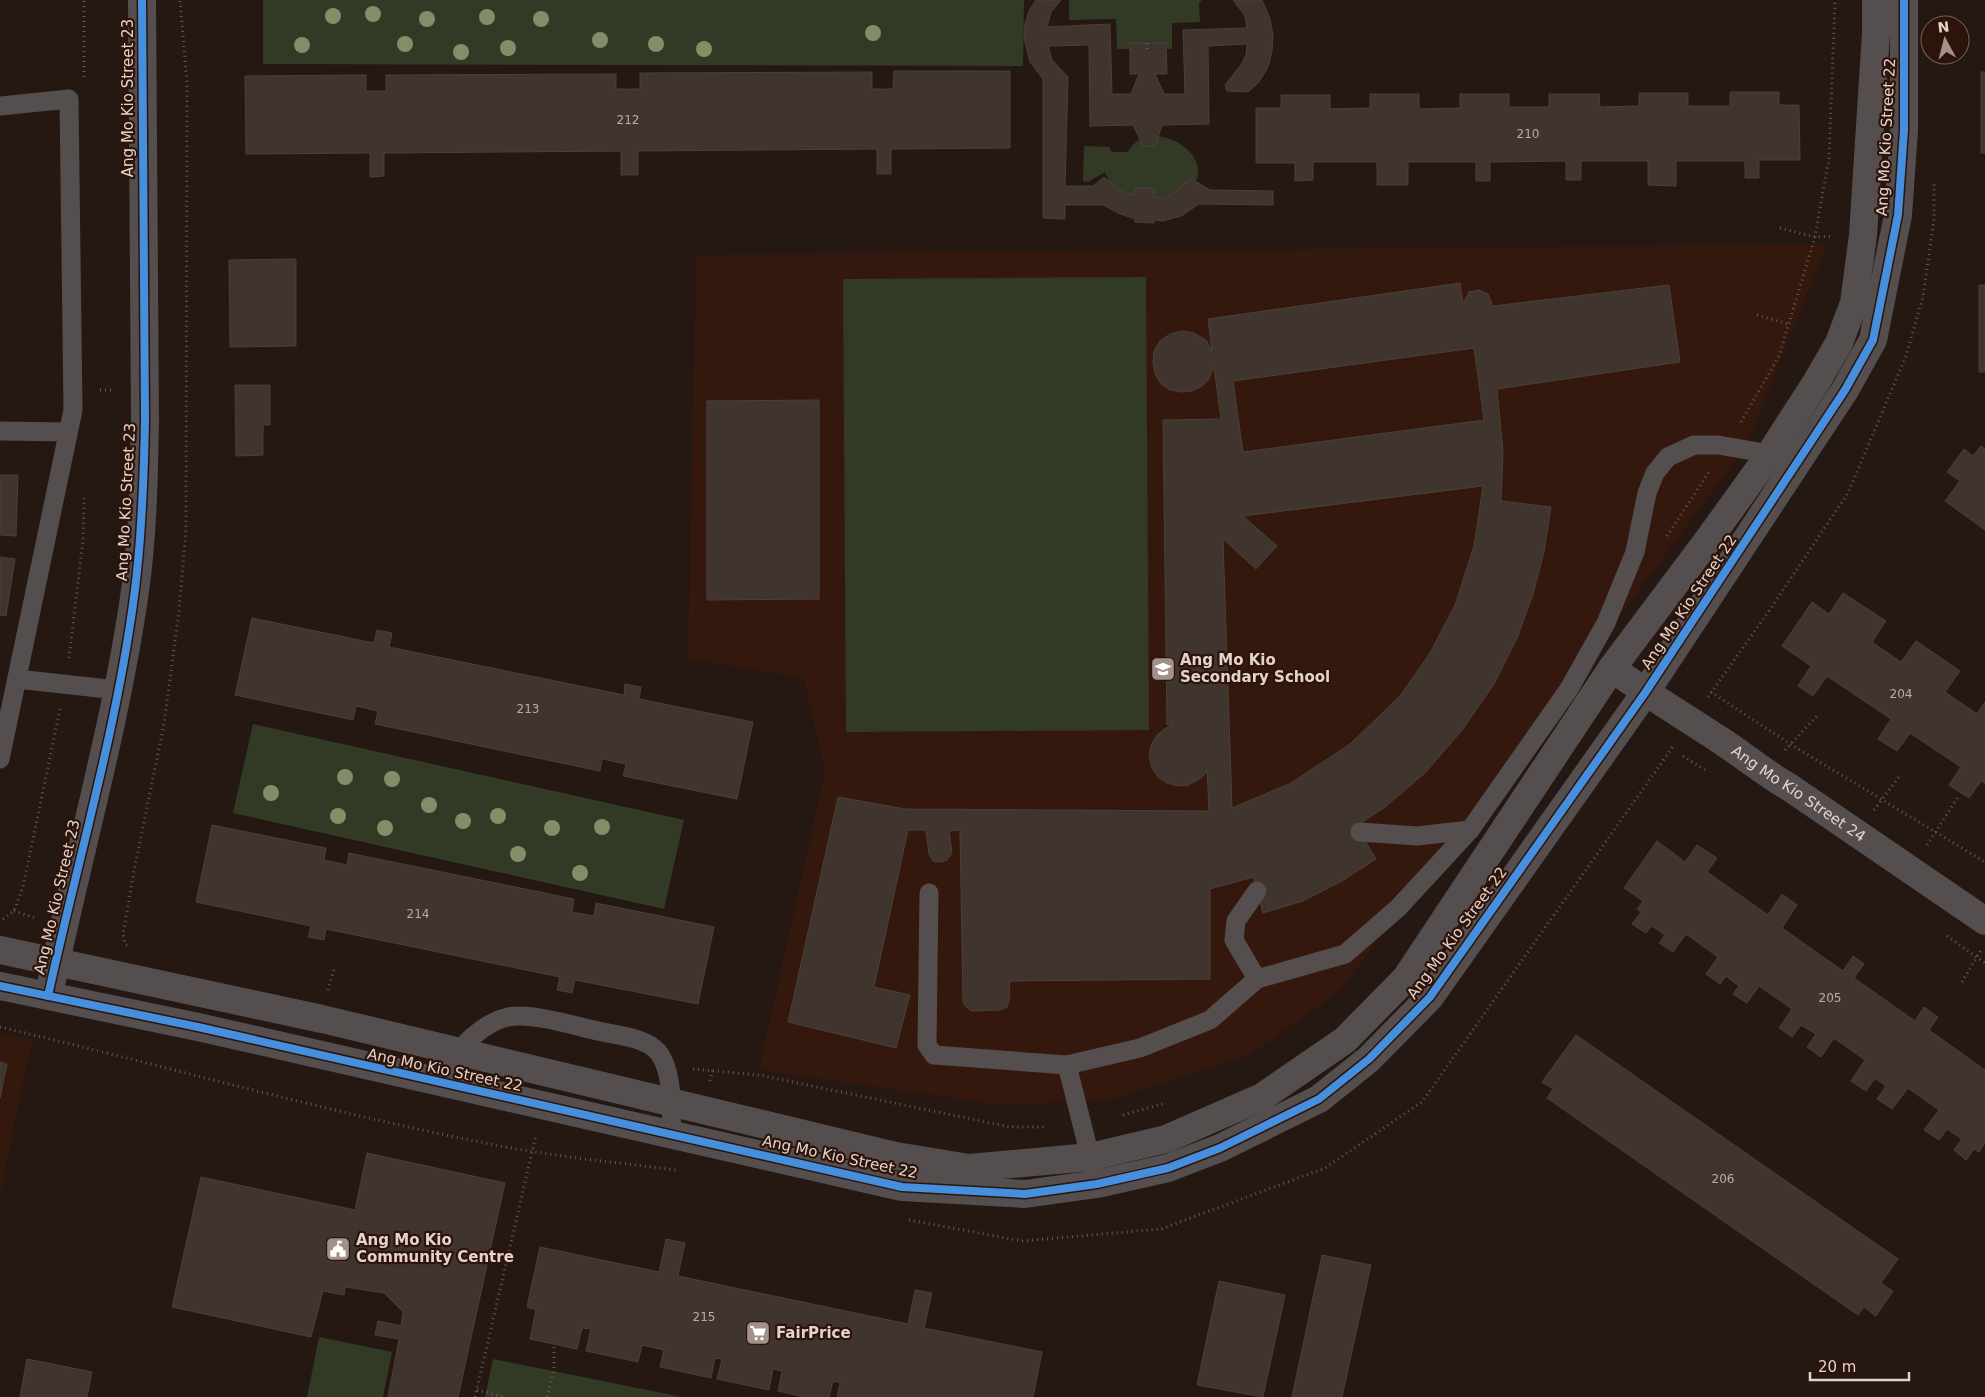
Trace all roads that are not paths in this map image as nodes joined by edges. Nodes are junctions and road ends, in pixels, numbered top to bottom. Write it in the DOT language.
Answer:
graph roads {
  1 [pos="142,0"];
  2 [pos="1876,0"];
  3 [pos="1904,0"];
  4 [pos="0,106"];
  5 [pos="0,431"];
  6 [pos="68,432"];
  7 [pos="1780,461"];
  8 [pos="1612,668"];
  9 [pos="17,679"];
  10 [pos="118,690"];
  11 [pos="1645,693"];
  12 [pos="0,758"];
  13 [pos="1470,830"];
  14 [pos="1360,832"];
  15 [pos="1257,891"];
  16 [pos="929,893"];
  17 [pos="1985,921"];
  18 [pos="0,950"];
  19 [pos="56,961"];
  20 [pos="1257,979"];
  21 [pos="0,986"];
  22 [pos="48,996"];
  23 [pos="458,1052"];
  24 [pos="1067,1065"];
  25 [pos="446,1084"];
  26 [pos="672,1102"];
  27 [pos="671,1134"];
  28 [pos="1090,1157"];
  29 [pos="1097,1184"];
  1 -- 10 [label="street, Ang Mo Kio Street 23"];
  2 -- 7 [label="street, Ang Mo Kio Street 22"];
  3 -- 7 [label="street, Ang Mo Kio Street 22"];
  4 -- 6 [label="lane"];
  5 -- 6 [label="lane"];
  6 -- 9 [label="lane"];
  7 -- 8 [label="street, Ang Mo Kio Street 22"];
  7 -- 11 [label="street, Ang Mo Kio Street 22"];
  7 -- 13 [label="lane"];
  8 -- 11 [label="street, Ang Mo Kio Street 24"];
  8 -- 28 [label="street, Ang Mo Kio Street 22"];
  9 -- 10 [label="lane"];
  9 -- 12 [label="lane"];
  10 -- 19 [label="street, Ang Mo Kio Street 23"];
  11 -- 17 [label="street, Ang Mo Kio Street 24"];
  11 -- 29 [label="street, Ang Mo Kio Street 22"];
  13 -- 14 [label="lane"];
  13 -- 20 [label="lane"];
  15 -- 20 [label="lane"];
  16 -- 24 [label="lane"];
  18 -- 19 [label="street, Ang Mo Kio Street 22"];
  19 -- 22 [label="street, Ang Mo Kio Street 23"];
  19 -- 23 [label="street, Ang Mo Kio Street 22"];
  20 -- 24 [label="lane"];
  21 -- 22 [label="street, Ang Mo Kio Street 22"];
  22 -- 25 [label="street, Ang Mo Kio Street 22"];
  23 -- 25 [label="lane"];
  23 -- 26 [label="street, Ang Mo Kio Street 22"];
  23 -- 26 [label="lane"];
  24 -- 28 [label="lane"];
  25 -- 27 [label="street, Ang Mo Kio Street 22"];
  26 -- 27 [label="lane"];
  26 -- 28 [label="street, Ang Mo Kio Street 22"];
  27 -- 29 [label="street, Ang Mo Kio Street 22"];
  28 -- 29 [label="lane"];
}
